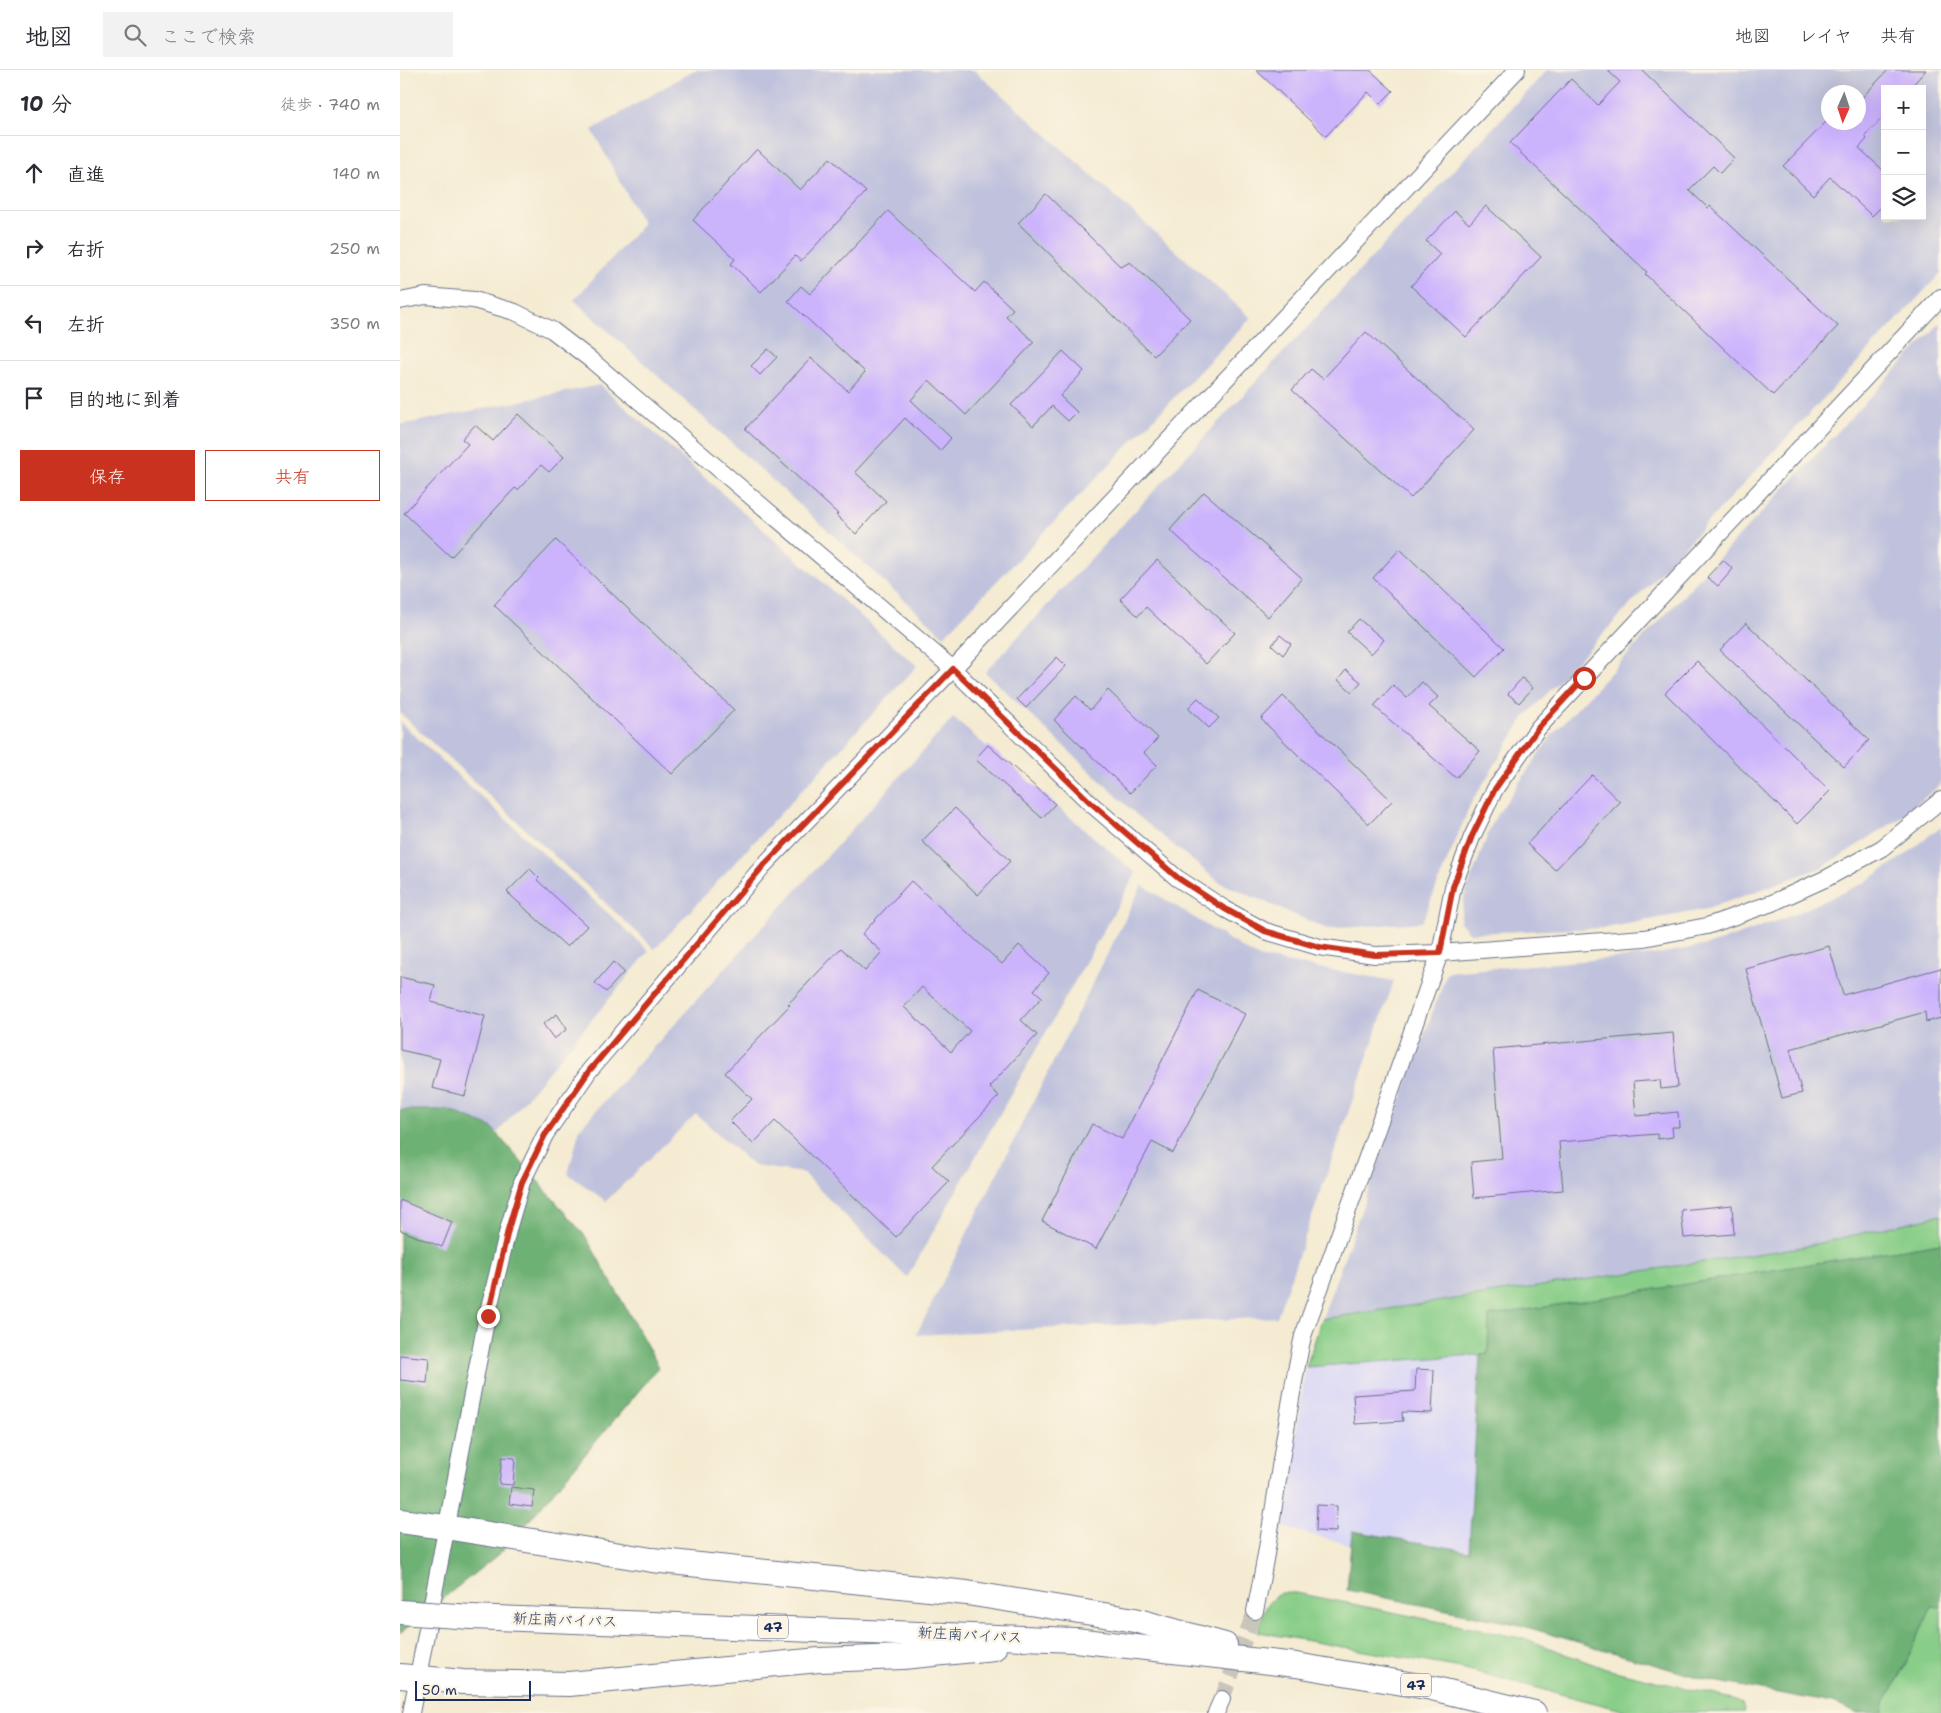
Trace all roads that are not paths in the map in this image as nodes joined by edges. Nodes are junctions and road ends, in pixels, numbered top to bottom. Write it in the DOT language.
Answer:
graph roads {
  1 [pos="1517,70"];
  2 [pos="1941,297"];
  3 [pos="400,301"];
  4 [pos="953,669"];
  5 [pos="1941,800"];
  6 [pos="1440,953"];
  7 [pos="400,1521"];
  8 [pos="445,1526"];
  9 [pos="1255,1611"];
  10 [pos="400,1612"];
  11 [pos="1075,1640"];
  12 [pos="1296,1665"];
  13 [pos="409,1677"];
  14 [pos="410,1713"];
  15 [pos="1534,1713"];
  1 -- 4 [label="street"];
  2 -- 6 [label="street"];
  3 -- 4 [label="street"];
  4 -- 6 [label="street"];
  4 -- 8 [label="street"];
  5 -- 6 [label="street"];
  6 -- 9 [label="street"];
  7 -- 8 [label="highway"];
  8 -- 12 [label="highway"];
  8 -- 13 [label="street"];
  10 -- 11 [label="highway, 新庄南バイパス / 47, bridge"];
  11 -- 12 [label="highway, 新庄南バイパス / 47"];
  11 -- 13 [label="highway"];
  12 -- 15 [label="highway, 新庄南バイパス / 47"];
  13 -- 14 [label="street"];
}
